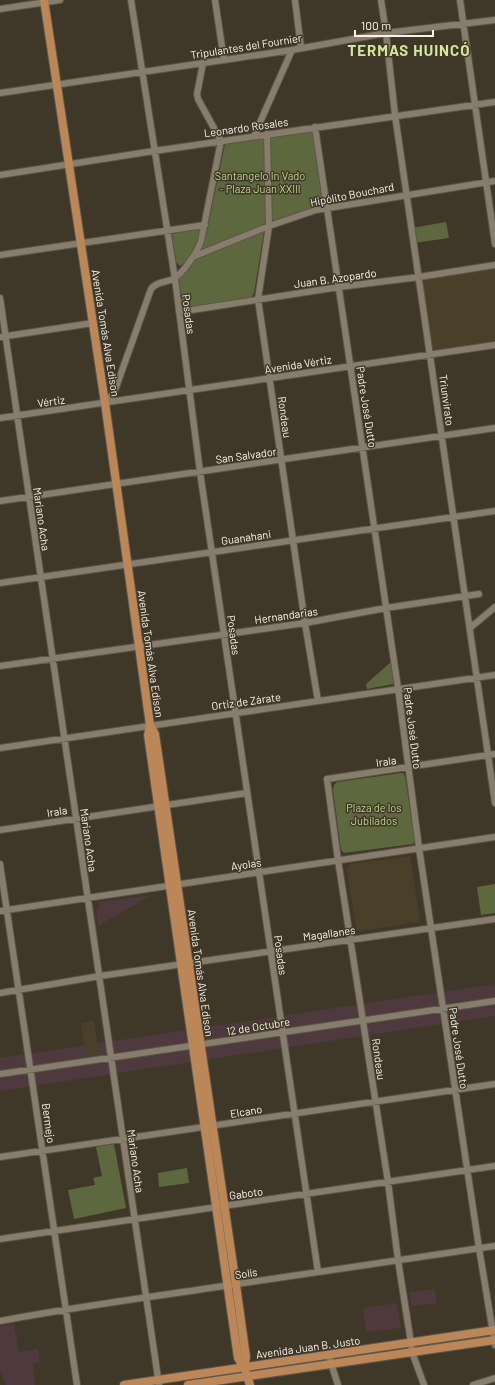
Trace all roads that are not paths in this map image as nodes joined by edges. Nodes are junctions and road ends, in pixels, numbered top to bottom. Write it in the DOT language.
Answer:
graph roads {
  1 [pos="60,0"];
  2 [pos="131,0"];
  3 [pos="216,0"];
  4 [pos="295,0"];
  5 [pos="381,0"];
  6 [pos="460,0"];
  7 [pos="45,1"];
  8 [pos="0,9"];
  9 [pos="495,20"];
  10 [pos="462,25"];
  11 [pos="386,33"];
  12 [pos="301,48"];
  13 [pos="292,50"];
  14 [pos="224,60"];
  15 [pos="203,63"];
  16 [pos="141,72"];
  17 [pos="57,84"];
  18 [pos="0,93"];
  19 [pos="495,102"];
  20 [pos="474,105"];
  21 [pos="395,115"];
  22 [pos="315,127"];
  23 [pos="267,134"];
  24 [pos="254,136"];
  25 [pos="221,141"];
  26 [pos="154,151"];
  27 [pos="69,163"];
  28 [pos="0,175"];
  29 [pos="495,181"];
  30 [pos="486,182"];
  31 [pos="407,194"];
  32 [pos="327,207"];
  33 [pos="204,225"];
  34 [pos="269,226"];
  35 [pos="167,230"];
  36 [pos="81,243"];
  37 [pos="495,244"];
  38 [pos="0,255"];
  39 [pos="195,256"];
  40 [pos="495,266"];
  41 [pos="419,277"];
  42 [pos="175,279"];
  43 [pos="339,287"];
  44 [pos="0,298"];
  45 [pos="258,299"];
  46 [pos="179,312"];
  47 [pos="93,323"];
  48 [pos="3,336"];
  49 [pos="495,345"];
  50 [pos="430,354"];
  51 [pos="351,366"];
  52 [pos="270,378"];
  53 [pos="190,391"];
  54 [pos="105,403"];
  55 [pos="17,416"];
  56 [pos="0,418"];
  57 [pos="495,428"];
  58 [pos="442,436"];
  59 [pos="363,448"];
  60 [pos="281,460"];
  61 [pos="200,472"];
  62 [pos="116,484"];
  63 [pos="29,497"];
  64 [pos="0,501"];
  65 [pos="495,511"];
  66 [pos="454,517"];
  67 [pos="374,529"];
  68 [pos="294,541"];
  69 [pos="212,552"];
  70 [pos="128,565"];
  71 [pos="41,577"];
  72 [pos="0,583"];
  73 [pos="479,594"];
  74 [pos="465,596"];
  75 [pos="495,607"];
  76 [pos="386,608"];
  77 [pos="305,623"];
  78 [pos="470,628"];
  79 [pos="224,634"];
  80 [pos="139,646"];
  81 [pos="53,658"];
  82 [pos="0,666"];
  83 [pos="495,675"];
  84 [pos="477,678"];
  85 [pos="398,688"];
  86 [pos="318,701"];
  87 [pos="236,713"];
  88 [pos="150,725"];
  89 [pos="64,738"];
  90 [pos="0,748"];
  91 [pos="488,754"];
  92 [pos="495,754"];
  93 [pos="408,768"];
  94 [pos="328,779"];
  95 [pos="247,793"];
  96 [pos="495,803"];
  97 [pos="162,805"];
  98 [pos="76,818"];
  99 [pos="0,830"];
  100 [pos="495,837"];
  101 [pos="419,848"];
  102 [pos="338,860"];
  103 [pos="0,864"];
  104 [pos="259,872"];
  105 [pos="173,885"];
  106 [pos="88,897"];
  107 [pos="3,910"];
  108 [pos="495,919"];
  109 [pos="432,928"];
  110 [pos="351,940"];
  111 [pos="271,952"];
  112 [pos="185,964"];
  113 [pos="100,976"];
  114 [pos="19,990"];
  115 [pos="0,993"];
  116 [pos="495,1001"];
  117 [pos="443,1008"];
  118 [pos="364,1020"];
  119 [pos="283,1032"];
  120 [pos="197,1045"];
  121 [pos="111,1058"];
  122 [pos="31,1070"];
  123 [pos="0,1074"];
  124 [pos="495,1084"];
  125 [pos="455,1090"];
  126 [pos="375,1102"];
  127 [pos="295,1114"];
  128 [pos="209,1127"];
  129 [pos="123,1139"];
  130 [pos="43,1151"];
  131 [pos="0,1157"];
  132 [pos="495,1166"];
  133 [pos="467,1170"];
  134 [pos="388,1182"];
  135 [pos="306,1194"];
  136 [pos="220,1206"];
  137 [pos="135,1219"];
  138 [pos="54,1231"];
  139 [pos="0,1239"];
  140 [pos="495,1246"];
  141 [pos="479,1248"];
  142 [pos="398,1260"];
  143 [pos="318,1272"];
  144 [pos="232,1285"];
  145 [pos="146,1296"];
  146 [pos="66,1309"];
  147 [pos="0,1321"];
  148 [pos="493,1331"];
  149 [pos="494,1342"];
  150 [pos="411,1343"];
  151 [pos="412,1352"];
  152 [pos="330,1355"];
  153 [pos="331,1364"];
  154 [pos="244,1367"];
  155 [pos="247,1376"];
  156 [pos="495,1378"];
  157 [pos="158,1382"];
  158 [pos="77,1385"];
  159 [pos="124,1385"];
  160 [pos="188,1385"];
  161 [pos="250,1385"];
  162 [pos="338,1385"];
  163 [pos="424,1385"];
  164 [pos="473,1385"];
  1 -- 7 [label="street"];
  2 -- 16 [label="street, Posadas"];
  3 -- 14 [label="street"];
  4 -- 12 [label="street"];
  5 -- 11 [label="street, Triunvirato"];
  6 -- 10 [label="street"];
  7 -- 8 [label="street"];
  7 -- 17 [label="main road, Avenida Tomás Alva Edison"];
  9 -- 10 [label="street, Tripulantes del Fournier"];
  10 -- 11 [label="street, Tripulantes del Fournier"];
  10 -- 20 [label="street"];
  11 -- 12 [label="street, Tripulantes del Fournier"];
  11 -- 21 [label="street, Triunvirato"];
  12 -- 13 [label="street, Tripulantes del Fournier"];
  13 -- 14 [label="street, Tripulantes del Fournier"];
  13 -- 24 [label="street"];
  14 -- 15 [label="street, Tripulantes del Fournier"];
  15 -- 16 [label="street, Tripulantes del Fournier"];
  15 -- 25 [label="street"];
  16 -- 17 [label="street, Tripulantes del Fournier"];
  16 -- 26 [label="street, Posadas"];
  17 -- 18 [label="street, Tripulantes del Fournier"];
  17 -- 27 [label="main road, Avenida Tomás Alva Edison"];
  19 -- 20 [label="street, Leonardo Rosales"];
  20 -- 21 [label="street, Leonardo Rosales"];
  20 -- 30 [label="street"];
  21 -- 22 [label="street, Leonardo Rosales"];
  21 -- 31 [label="street, Triunvirato"];
  22 -- 23 [label="street, Leonardo Rosales"];
  22 -- 32 [label="street, Padre José Dutto"];
  23 -- 24 [label="street, Leonardo Rosales"];
  23 -- 34 [label="street, Rondeau"];
  24 -- 25 [label="street, Leonardo Rosales"];
  25 -- 26 [label="street, Leonardo Rosales"];
  25 -- 33 [label="street"];
  26 -- 27 [label="street, Leonardo Rosales"];
  26 -- 35 [label="street, Posadas"];
  27 -- 28 [label="street, Leonardo Rosales"];
  27 -- 36 [label="main road, Avenida Tomás Alva Edison"];
  29 -- 30 [label="street, Hipólito Bouchard"];
  30 -- 31 [label="street, Hipólito Bouchard"];
  30 -- 37 [label="street"];
  31 -- 32 [label="street, Hipólito Bouchard"];
  31 -- 41 [label="street, Triunvirato"];
  32 -- 34 [label="street, Hipólito Bouchard"];
  32 -- 43 [label="street, Padre José Dutto"];
  33 -- 35 [label="street"];
  33 -- 39 [label="street"];
  34 -- 39 [label="street, Hipólito Bouchard"];
  34 -- 45 [label="street, Rondeau"];
  35 -- 36 [label="street"];
  35 -- 42 [label="street, Posadas"];
  36 -- 38 [label="street"];
  36 -- 47 [label="main road, Avenida Tomás Alva Edison"];
  39 -- 42 [label="street"];
  40 -- 41 [label="street, Juan B. Azopardo"];
  41 -- 43 [label="street, Juan B. Azopardo"];
  41 -- 50 [label="street, Triunvirato"];
  42 -- 46 [label="street, Posadas"];
  42 -- 54 [label="street"];
  43 -- 45 [label="street, Juan B. Azopardo"];
  43 -- 51 [label="street, Padre José Dutto"];
  44 -- 48 [label="street, Mariano Acha"];
  45 -- 46 [label="street, Juan B. Azopardo"];
  45 -- 52 [label="street, Rondeau"];
  46 -- 53 [label="street, Posadas"];
  47 -- 48 [label="street"];
  47 -- 54 [label="main road, Avenida Tomás Alva Edison"];
  48 -- 55 [label="street, Mariano Acha"];
  49 -- 50 [label="street, Avenida Vértiz"];
  50 -- 51 [label="street, Avenida Vértiz"];
  50 -- 58 [label="street, Triunvirato"];
  51 -- 52 [label="street, Avenida Vértiz"];
  51 -- 59 [label="street, Padre José Dutto"];
  52 -- 53 [label="street, Avenida Vértiz"];
  52 -- 60 [label="street, Rondeau"];
  53 -- 54 [label="street, Avenida Vértiz"];
  53 -- 61 [label="street, Posadas"];
  54 -- 55 [label="street, Vértiz"];
  54 -- 62 [label="main road, Avenida Tomás Alva Edison"];
  55 -- 56 [label="street, Vértiz"];
  55 -- 63 [label="street, Mariano Acha"];
  57 -- 58 [label="street, San Salvador"];
  58 -- 59 [label="street, San Salvador"];
  58 -- 66 [label="street, Triunvirato"];
  59 -- 60 [label="street, San Salvador"];
  59 -- 67 [label="street, Padre José Dutto"];
  60 -- 61 [label="street, San Salvador"];
  60 -- 68 [label="street, Rondeau"];
  61 -- 62 [label="street, San Salvador"];
  61 -- 69 [label="street, Posadas"];
  62 -- 63 [label="street, San Salvador"];
  62 -- 70 [label="main road, Avenida Tomás Alva Edison"];
  63 -- 64 [label="street, San Salvador"];
  63 -- 71 [label="street, Mariano Acha"];
  65 -- 66 [label="street, Guanahani"];
  66 -- 67 [label="street, Guanahani"];
  66 -- 74 [label="street, Triunvirato"];
  67 -- 68 [label="street, Guanahani"];
  67 -- 76 [label="street, Padre José Dutto"];
  68 -- 69 [label="street, Guanahani"];
  68 -- 77 [label="street, Rondeau"];
  69 -- 70 [label="street, Guanahani"];
  69 -- 79 [label="street, Posadas"];
  70 -- 71 [label="street, Guanahani"];
  70 -- 80 [label="main road, Avenida Tomás Alva Edison"];
  71 -- 72 [label="street, Guanahani"];
  71 -- 81 [label="street, Mariano Acha"];
  73 -- 74 [label="street, Hernandarias"];
  74 -- 76 [label="street, Hernandarias"];
  74 -- 78 [label="street, Triunvirato"];
  75 -- 78 [label="street"];
  76 -- 77 [label="street, Hernandarias"];
  76 -- 85 [label="street, Padre José Dutto"];
  77 -- 79 [label="street, Hernandarias"];
  77 -- 86 [label="street, Rondeau"];
  78 -- 84 [label="street, Triunvirato"];
  79 -- 80 [label="street, Hernandarias"];
  79 -- 87 [label="street, Posadas"];
  80 -- 81 [label="street, Hernandarias"];
  80 -- 88 [label="main road, Avenida Tomás Alva Edison"];
  81 -- 82 [label="street, Hernandarias"];
  81 -- 89 [label="street, Mariano Acha"];
  83 -- 84 [label="street, Ortiz de Zárate"];
  84 -- 85 [label="street, Ortiz de Zárate"];
  84 -- 91 [label="street, Triunvirato"];
  85 -- 86 [label="street, Ortiz de Zárate"];
  85 -- 93 [label="street, Padre José Dutto"];
  86 -- 87 [label="street, Ortiz de Zárate"];
  87 -- 88 [label="street, Ortiz de Zárate"];
  87 -- 95 [label="street, Posadas"];
  88 -- 89 [label="street, Ortiz de Zárate"];
  88 -- 97 [label="main road, Avenida Tomás Alva Edison"];
  88 -- 97 [label="main road, Avenida Tomás Alva Edison"];
  89 -- 90 [label="street, Ortiz de Zárate"];
  89 -- 98 [label="street, Mariano Acha"];
  91 -- 92 [label="street, Irala"];
  91 -- 93 [label="street, Irala"];
  91 -- 96 [label="street, Triunvirato"];
  93 -- 94 [label="street, Irala"];
  93 -- 101 [label="street, Padre José Dutto"];
  94 -- 102 [label="street, Rondeau"];
  95 -- 97 [label="street, Irala"];
  95 -- 104 [label="street, Posadas"];
  97 -- 98 [label="street, Irala"];
  97 -- 105 [label="main road, Avenida Tomás Alva Edison"];
  98 -- 99 [label="street, Irala"];
  98 -- 106 [label="street, Mariano Acha"];
  100 -- 101 [label="street, Ayolas"];
  101 -- 102 [label="street, Ayolas"];
  101 -- 109 [label="street, Padre José Dutto"];
  102 -- 104 [label="street, Ayolas"];
  102 -- 110 [label="street, Rondeau"];
  103 -- 107 [label="street, Bermejo"];
  104 -- 105 [label="street, Ayolas"];
  104 -- 111 [label="street, Posadas"];
  105 -- 106 [label="street, Ayolas"];
  105 -- 112 [label="main road, Avenida Tomás Alva Edison"];
  106 -- 107 [label="street, Ayolas"];
  106 -- 113 [label="street, Mariano Acha"];
  107 -- 114 [label="street, Bermejo"];
  108 -- 109 [label="street, Magallanes"];
  109 -- 110 [label="street, Magallanes"];
  109 -- 117 [label="street, Padre José Dutto"];
  110 -- 111 [label="street, Magallanes"];
  110 -- 118 [label="street, Rondeau"];
  111 -- 112 [label="street, Magallanes"];
  111 -- 119 [label="street, Posadas"];
  112 -- 113 [label="street, Magallanes"];
  112 -- 120 [label="main road, Avenida Tomás Alva Edison"];
  113 -- 114 [label="street, Magallanes"];
  113 -- 121 [label="street, Mariano Acha"];
  114 -- 115 [label="street, Magallanes"];
  114 -- 122 [label="street, Bermejo"];
  116 -- 117 [label="street, 12 de Octubre"];
  117 -- 118 [label="street, 12 de Octubre"];
  117 -- 125 [label="street, Padre José Dutto"];
  118 -- 119 [label="street, 12 de Octubre"];
  118 -- 126 [label="street, Rondeau"];
  119 -- 120 [label="street, 12 de Octubre"];
  119 -- 127 [label="street, Posadas"];
  120 -- 121 [label="street, 12 de Octubre"];
  120 -- 128 [label="main road, Avenida Tomás Alva Edison"];
  121 -- 122 [label="street, 12 de Octubre"];
  121 -- 129 [label="street, Mariano Acha"];
  122 -- 123 [label="street, 12 de Octubre"];
  122 -- 130 [label="street, Bermejo"];
  124 -- 125 [label="street, Elcano"];
  125 -- 126 [label="street, Elcano"];
  125 -- 133 [label="street, Padre José Dutto"];
  126 -- 127 [label="street, Elcano"];
  126 -- 134 [label="street, Rondeau"];
  127 -- 128 [label="street, Elcano"];
  127 -- 135 [label="street, Posadas"];
  128 -- 129 [label="street, Elcano"];
  128 -- 136 [label="main road, Avenida Tomás Alva Edison"];
  129 -- 130 [label="street, Elcano"];
  129 -- 137 [label="street, Mariano Acha"];
  130 -- 131 [label="street, Elcano"];
  130 -- 138 [label="street, Bermejo"];
  132 -- 133 [label="street, Gaboto"];
  133 -- 134 [label="street, Gaboto"];
  133 -- 141 [label="street, Padre José Dutto"];
  134 -- 135 [label="street, Gaboto"];
  134 -- 142 [label="street, Rondeau"];
  135 -- 136 [label="street, Gaboto"];
  135 -- 143 [label="street, Posadas"];
  136 -- 137 [label="street, Gaboto"];
  136 -- 144 [label="main road, Avenida Tomás Alva Edison"];
  137 -- 138 [label="street, Gaboto"];
  137 -- 145 [label="street, Mariano Acha"];
  138 -- 139 [label="street, Gaboto"];
  138 -- 146 [label="street, Bermejo"];
  140 -- 141 [label="street, Solís"];
  141 -- 142 [label="street, Solís"];
  141 -- 148 [label="street, Padre José Dutto"];
  142 -- 143 [label="street, Solís"];
  142 -- 150 [label="street, Rondeau"];
  143 -- 144 [label="street, Solís"];
  144 -- 145 [label="street, Solís"];
  144 -- 154 [label="main road, Avenida Tomás Alva Edison"];
  145 -- 146 [label="street, Solís"];
  145 -- 157 [label="street, Mariano Acha"];
  146 -- 147 [label="street, Solís"];
  146 -- 158 [label="street, Bermejo"];
  148 -- 149 [label="street, Padre José Dutto"];
  148 -- 150 [label="main road, Avenida Juan B. Justo"];
  149 -- 151 [label="main road, Avenida Juan B. Justo"];
  150 -- 151 [label="street, Rondeau"];
  150 -- 152 [label="main road, Avenida Juan B. Justo"];
  151 -- 153 [label="main road, Avenida Juan B. Justo"];
  151 -- 163 [label="street, Rondeau"];
  152 -- 153 [label="street"];
  152 -- 154 [label="main road, Avenida Juan B. Justo"];
  153 -- 155 [label="main road, Avenida Juan B. Justo"];
  153 -- 162 [label="street"];
  154 -- 155 [label="main road"];
  154 -- 157 [label="main road, Avenida Juan B. Justo"];
  155 -- 160 [label="main road, Avenida Juan B. Justo"];
  155 -- 161 [label="main road"];
  156 -- 164 [label="street"];
  157 -- 159 [label="main road, Avenida Juan B. Justo"];
}
